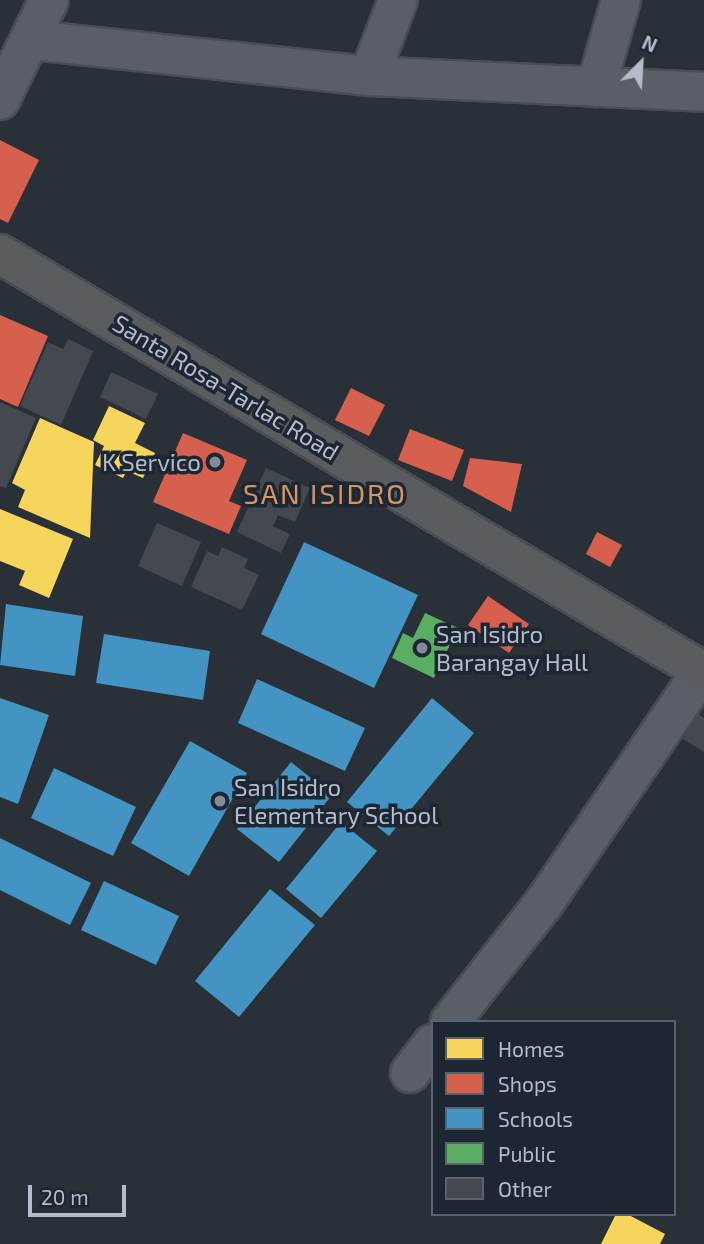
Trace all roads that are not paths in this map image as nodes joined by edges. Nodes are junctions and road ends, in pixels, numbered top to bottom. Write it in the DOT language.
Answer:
graph roads {
  1 [pos="398,0"];
  2 [pos="621,0"];
  3 [pos="39,12"];
  4 [pos="369,76"];
  5 [pos="596,87"];
  6 [pos="704,92"];
  7 [pos="0,100"];
  8 [pos="0,254"];
  9 [pos="703,671"];
  10 [pos="452,1020"];
  11 [pos="431,1047"];
  12 [pos="410,1073"];
  1 -- 4 [label="street"];
  2 -- 5 [label="street"];
  3 -- 4 [label="street"];
  3 -- 7 [label="street"];
  4 -- 5 [label="street"];
  5 -- 6 [label="street"];
  8 -- 9 [label="highway, Santa Rosa-Tarlac Road"];
  9 -- 10 [label="street"];
  11 -- 12 [label="street"];
}
